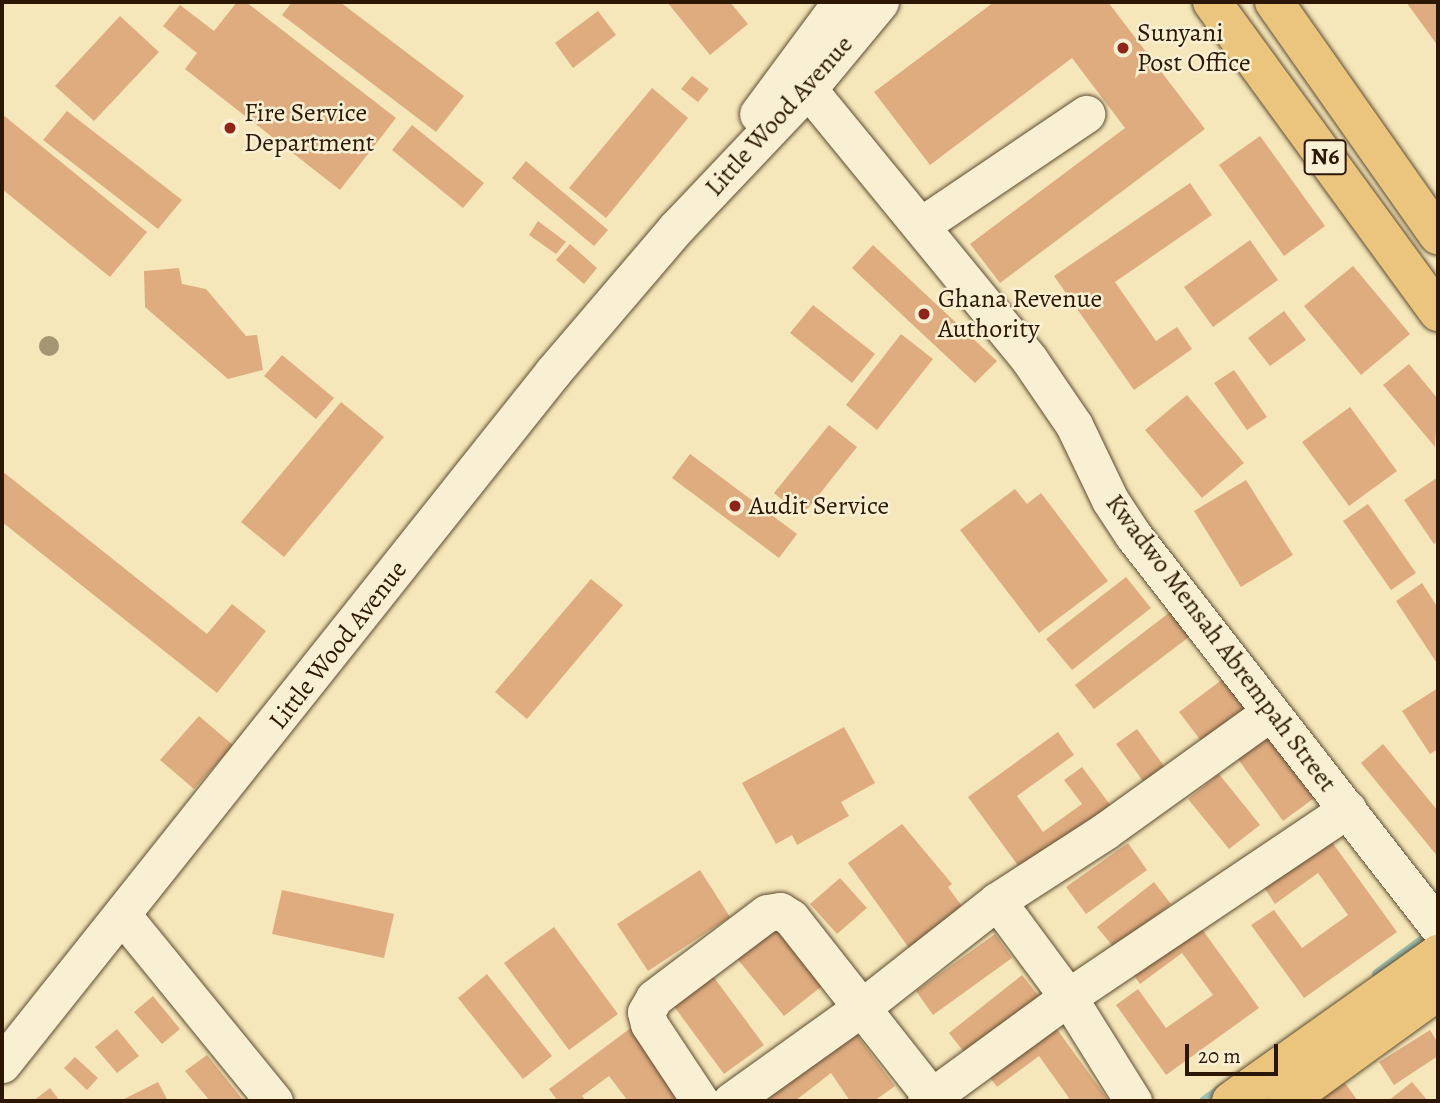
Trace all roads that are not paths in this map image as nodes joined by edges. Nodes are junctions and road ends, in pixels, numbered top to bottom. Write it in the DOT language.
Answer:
graph roads {
  1 [pos="841,2"];
  2 [pos="880,2"];
  3 [pos="1212,2"];
  4 [pos="1274,2"];
  5 [pos="808,89"];
  6 [pos="1086,114"];
  7 [pos="923,224"];
  8 [pos="676,228"];
  9 [pos="1438,235"];
  10 [pos="1438,312"];
  11 [pos="1269,713"];
  12 [pos="1348,809"];
  13 [pos="997,901"];
  14 [pos="123,916"];
  15 [pos="1438,927"];
  16 [pos="1438,954"];
  17 [pos="1438,991"];
  18 [pos="1068,997"];
  19 [pos="861,1008"];
  20 [pos="2,1064"];
  21 [pos="931,1100"];
  22 [pos="274,1101"];
  23 [pos="700,1101"];
  24 [pos="731,1101"];
  25 [pos="1133,1101"];
  26 [pos="1231,1101"];
  27 [pos="1286,1101"];
  1 -- 8 [label="street, Little Wood Avenue"];
  2 -- 5 [label="street, Little Wood Avenue"];
  3 -- 10 [label="highway, N6"];
  4 -- 9 [label="highway, N6"];
  5 -- 7 [label="street, Kwadwo Mensah Abrempah Street"];
  5 -- 8 [label="street, Little Wood Avenue"];
  6 -- 7 [label="street"];
  7 -- 11 [label="street, Kwadwo Mensah Abrempah Street"];
  8 -- 14 [label="street, Little Wood Avenue"];
  11 -- 12 [label="street, Kwadwo Mensah Abrempah Street"];
  11 -- 13 [label="street"];
  12 -- 15 [label="street, Kwadwo Mensah Abrempah Street"];
  12 -- 18 [label="street"];
  13 -- 18 [label="street"];
  13 -- 19 [label="street"];
  14 -- 20 [label="street, Little Wood Avenue"];
  14 -- 22 [label="street"];
  16 -- 26 [label="highway"];
  17 -- 27 [label="highway"];
  18 -- 21 [label="street"];
  18 -- 25 [label="street"];
  19 -- 21 [label="street"];
  19 -- 23 [label="street"];
  19 -- 24 [label="street"];
}
